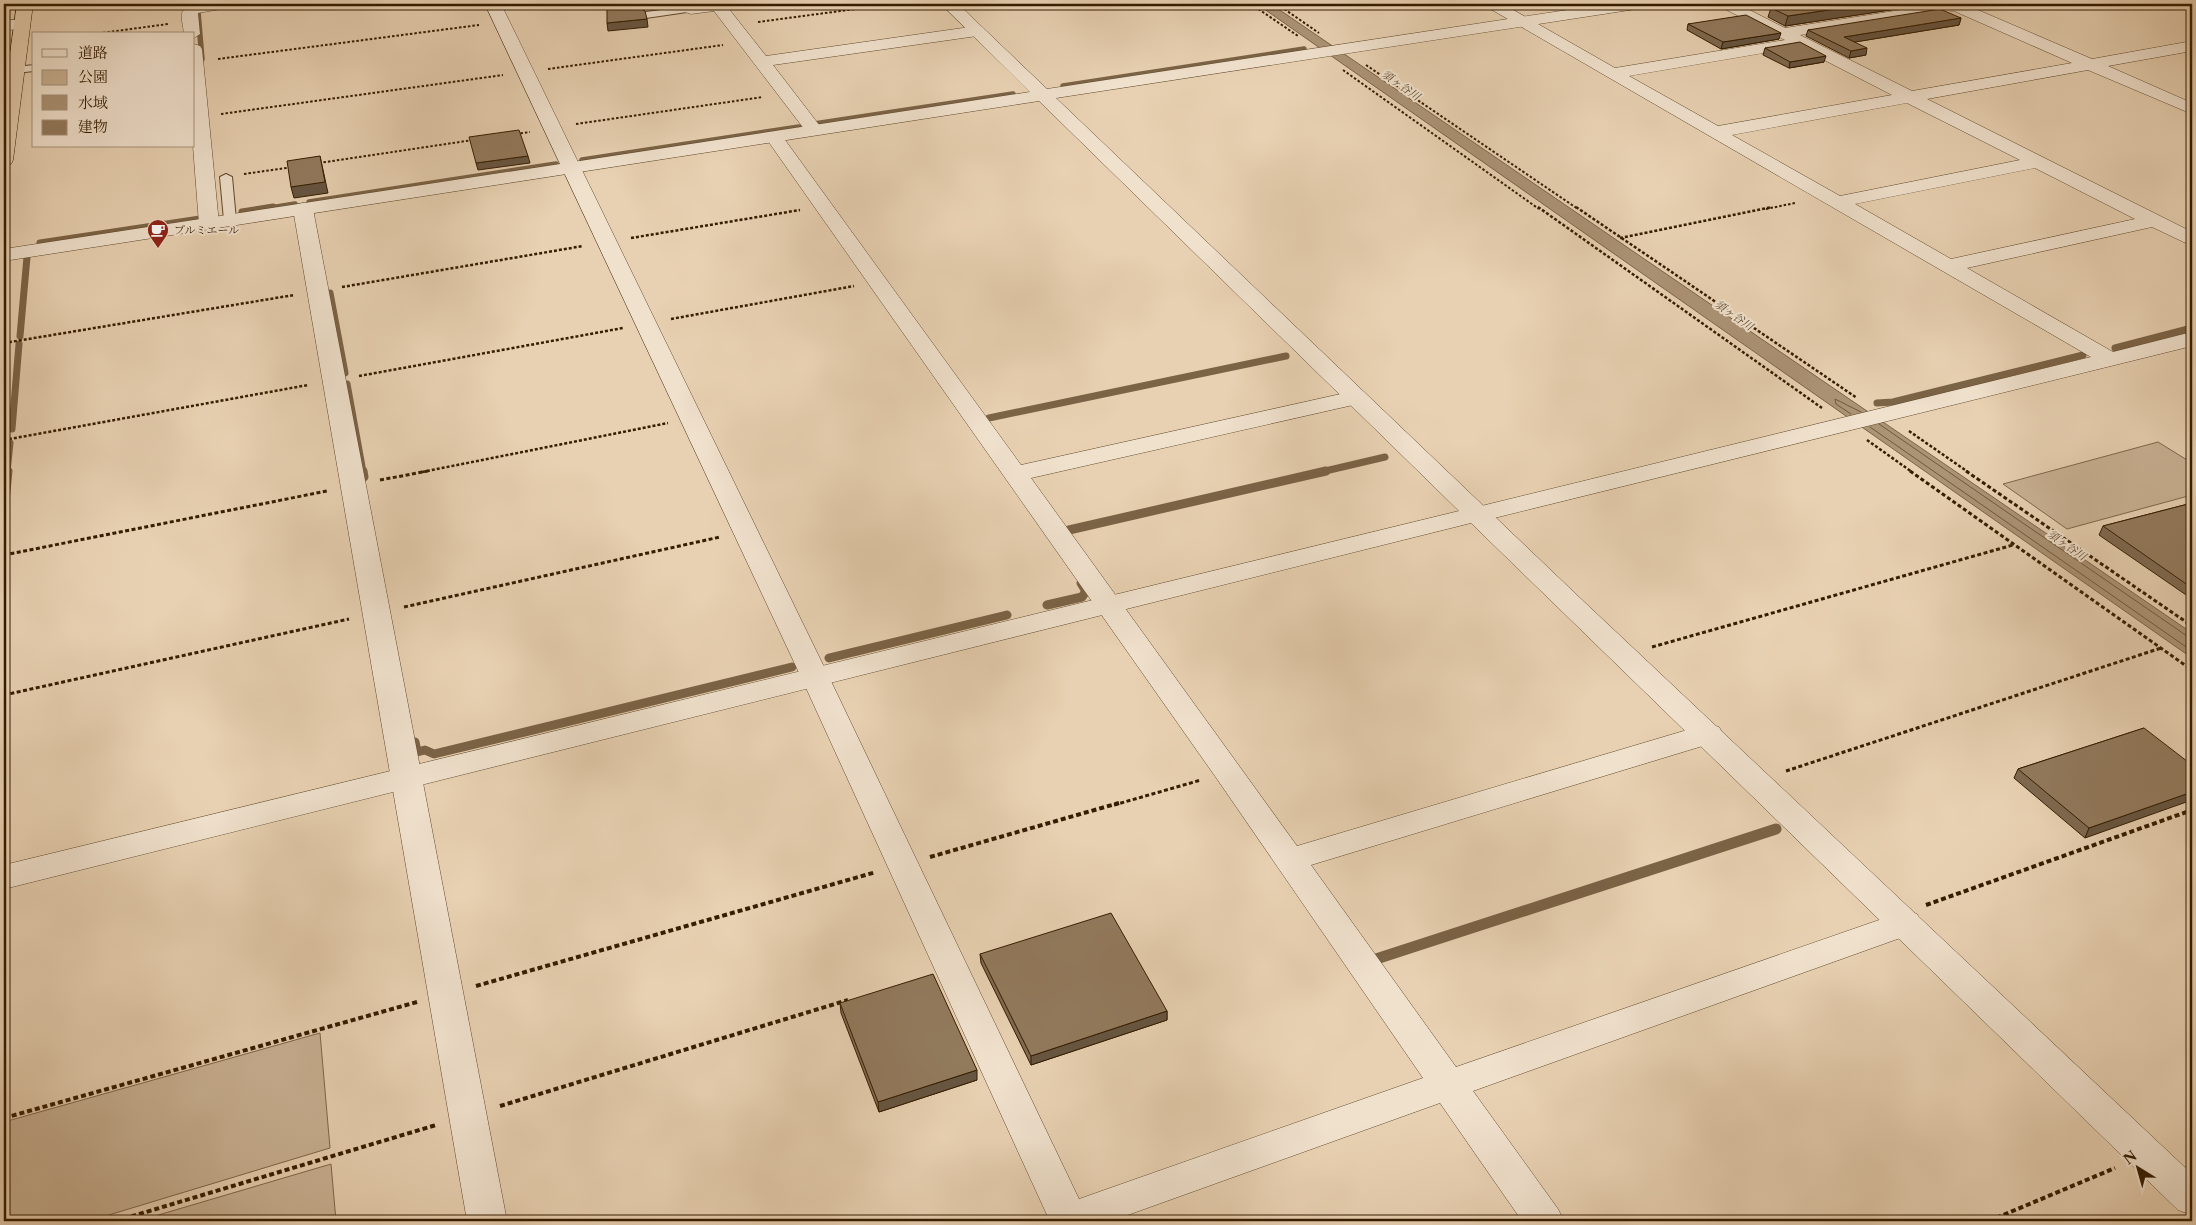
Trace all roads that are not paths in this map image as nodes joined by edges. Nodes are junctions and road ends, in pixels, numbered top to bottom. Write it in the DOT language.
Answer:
graph roads {
  1 [pos="25,4"];
  2 [pos="227,4"];
  3 [pos="494,4"];
  4 [pos="739,4"];
  5 [pos="949,4"];
  6 [pos="1492,4"];
  7 [pos="1627,4"];
  8 [pos="1726,4"];
  9 [pos="1953,5"];
  10 [pos="691,6"];
  11 [pos="718,6"];
  12 [pos="646,14"];
  13 [pos="1523,21"];
  14 [pos="22,24"];
  15 [pos="4,26"];
  16 [pos="192,28"];
  17 [pos="977,31"];
  18 [pos="1784,33"];
  19 [pos="1802,42"];
  20 [pos="2192,46"];
  21 [pos="2192,52"];
  22 [pos="761,62"];
  23 [pos="195,66"];
  24 [pos="2094,67"];
  25 [pos="32,68"];
  26 [pos="16,70"];
  27 [pos="1614,74"];
  28 [pos="1043,95"];
  29 [pos="1914,99"];
  30 [pos="2192,109"];
  31 [pos="7,111"];
  32 [pos="814,130"];
  33 [pos="1717,132"];
  34 [pos="774,136"];
  35 [pos="4,160"];
  36 [pos="2038,162"];
  37 [pos="572,168"];
  38 [pos="226,177"];
  39 [pos="1833,199"];
  40 [pos="303,209"];
  41 [pos="230,220"];
  42 [pos="2154,221"];
  43 [pos="209,224"];
  44 [pos="2192,240"];
  45 [pos="4,255"];
  46 [pos="1948,266"];
  47 [pos="2192,339"];
  48 [pos="2110,359"];
  49 [pos="1354,398"];
  50 [pos="1015,474"];
  51 [pos="1478,514"];
  52 [pos="1109,605"];
  53 [pos="815,677"];
  54 [pos="1708,734"];
  55 [pos="406,778"];
  56 [pos="1290,860"];
  57 [pos="4,877"];
  58 [pos="1901,919"];
  59 [pos="1448,1085"];
  60 [pos="2192,1198"];
  61 [pos="486,1221"];
  62 [pos="1068,1221"];
  63 [pos="1544,1221"];
  1 -- 14 [label="highway"];
  2 -- 16 [label="street"];
  3 -- 37 [label="street"];
  4 -- 11 [label="street"];
  5 -- 17 [label="street"];
  6 -- 13 [label="street"];
  7 -- 13 [label="street"];
  8 -- 18 [label="street"];
  9 -- 18 [label="street"];
  9 -- 24 [label="street"];
  10 -- 11 [label="street"];
  10 -- 12 [label="lane"];
  11 -- 22 [label="street"];
  13 -- 27 [label="street"];
  13 -- 28 [label="street"];
  14 -- 15 [label="street"];
  14 -- 26 [label="highway"];
  17 -- 22 [label="street"];
  17 -- 28 [label="street"];
  18 -- 19 [label="street"];
  19 -- 27 [label="street"];
  19 -- 29 [label="street"];
  20 -- 24 [label="street"];
  21 -- 24 [label="street"];
  22 -- 32 [label="street"];
  23 -- 43 [label="street"];
  24 -- 29 [label="street"];
  24 -- 30 [label="street"];
  25 -- 26 [label="lane"];
  26 -- 31 [label="highway"];
  27 -- 33 [label="street"];
  28 -- 32 [label="street"];
  28 -- 49 [label="street"];
  29 -- 33 [label="street"];
  29 -- 36 [label="street"];
  31 -- 35 [label="highway"];
  32 -- 34 [label="street"];
  33 -- 39 [label="street"];
  34 -- 37 [label="street"];
  34 -- 50 [label="street"];
  36 -- 39 [label="street"];
  36 -- 42 [label="street"];
  37 -- 40 [label="street"];
  37 -- 53 [label="street"];
  38 -- 41 [label="lane"];
  39 -- 46 [label="street"];
  40 -- 41 [label="street"];
  40 -- 55 [label="street"];
  41 -- 43 [label="street"];
  42 -- 44 [label="street"];
  42 -- 46 [label="street"];
  43 -- 45 [label="street"];
  46 -- 48 [label="street"];
  47 -- 48 [label="street"];
  48 -- 51 [label="street"];
  49 -- 50 [label="street"];
  49 -- 51 [label="street"];
  50 -- 52 [label="street"];
  51 -- 52 [label="street"];
  51 -- 54 [label="street"];
  52 -- 53 [label="street"];
  52 -- 56 [label="street"];
  53 -- 55 [label="street"];
  53 -- 62 [label="street"];
  54 -- 56 [label="street"];
  54 -- 58 [label="street"];
  55 -- 57 [label="street"];
  55 -- 61 [label="street"];
  56 -- 59 [label="street"];
  58 -- 59 [label="street"];
  58 -- 60 [label="street"];
  59 -- 62 [label="street"];
  59 -- 63 [label="street"];
}
